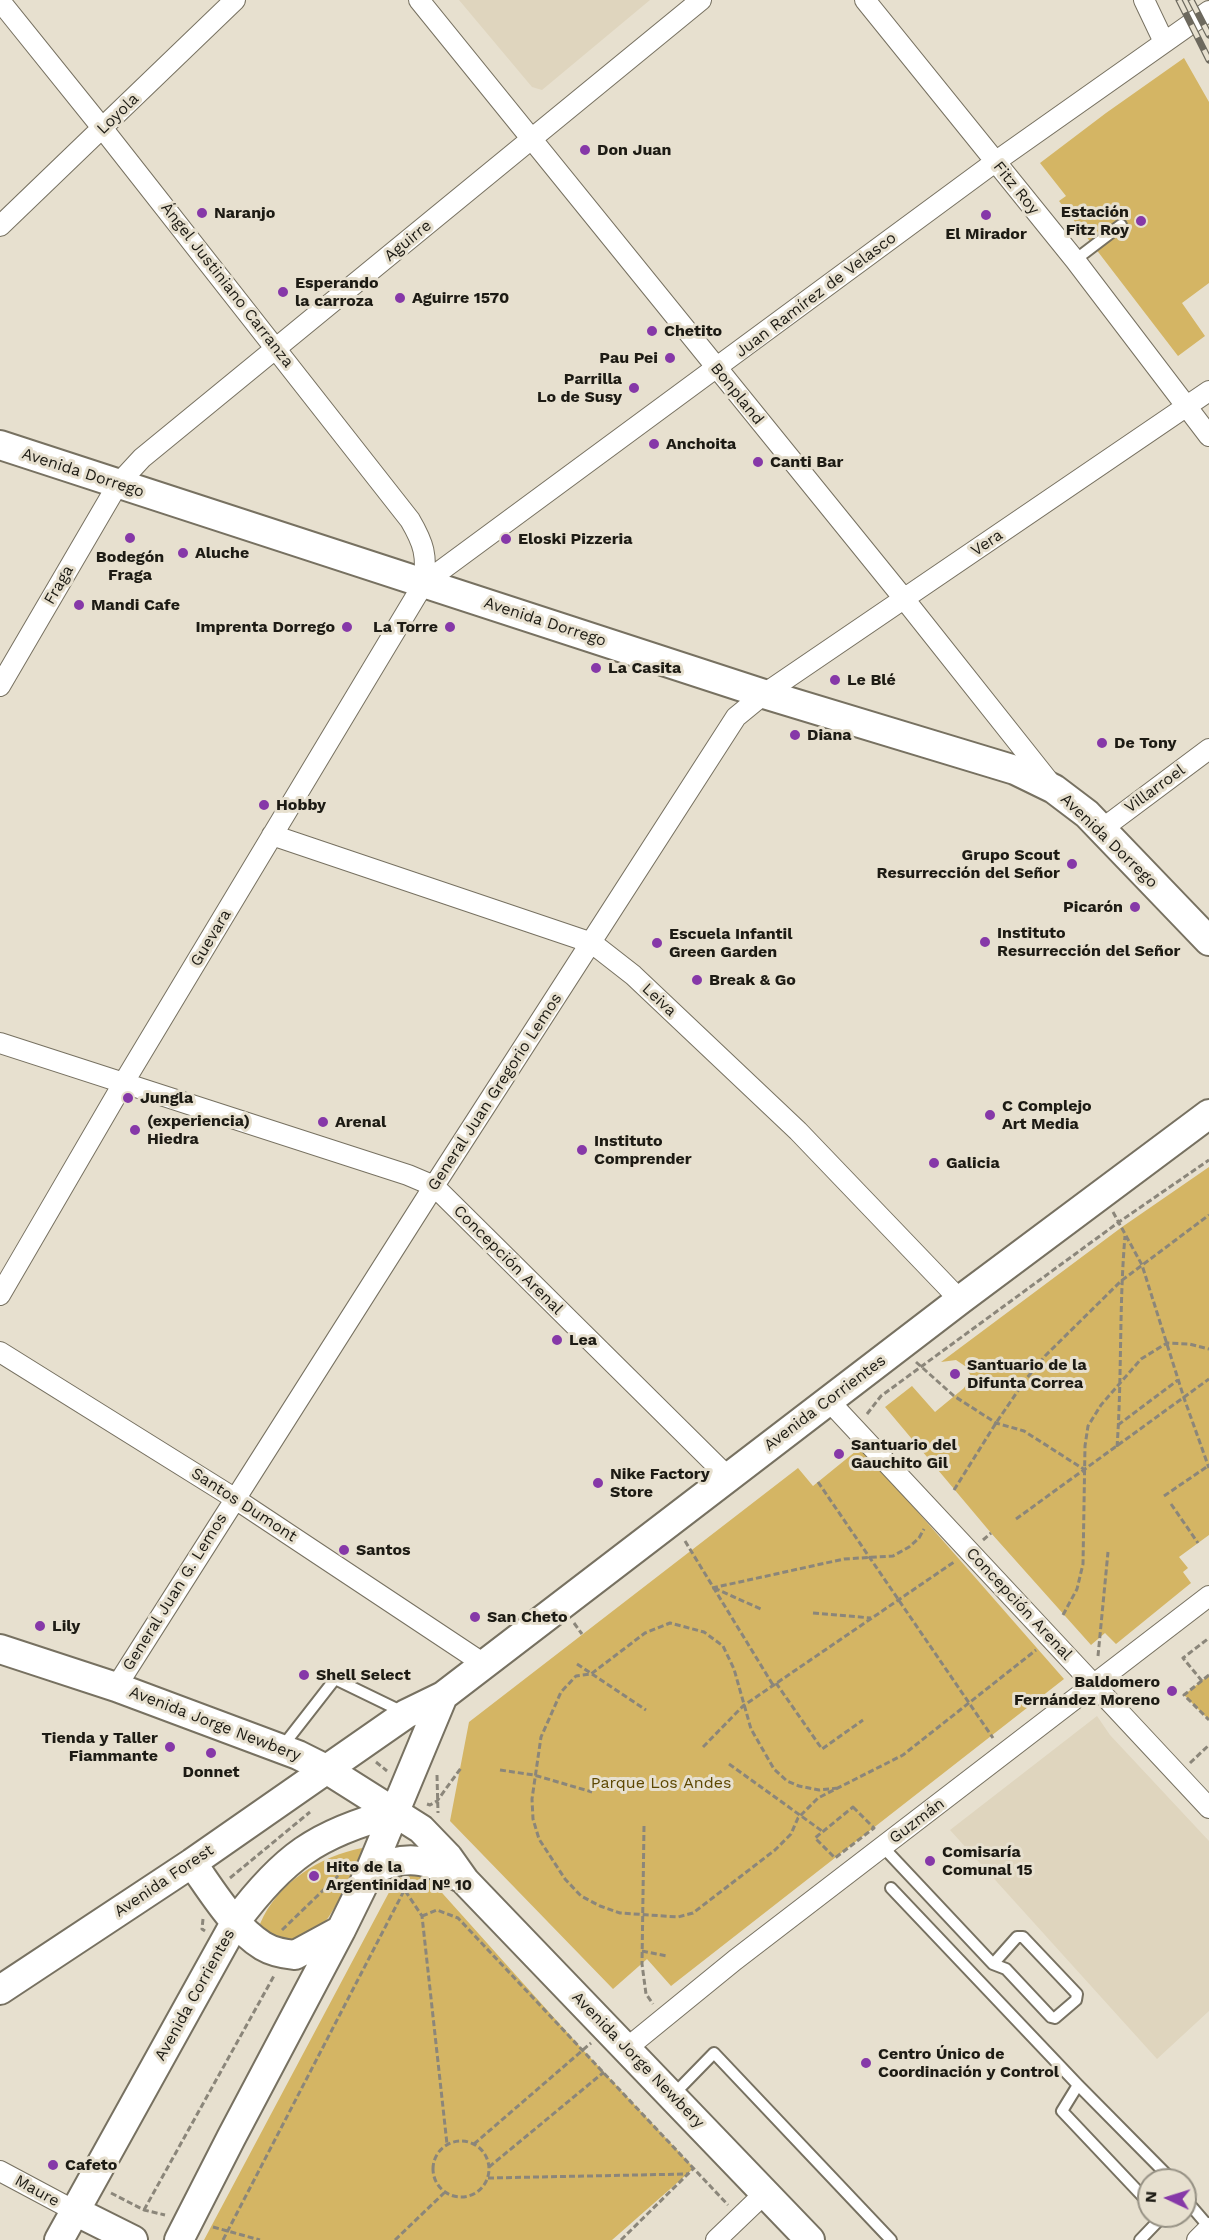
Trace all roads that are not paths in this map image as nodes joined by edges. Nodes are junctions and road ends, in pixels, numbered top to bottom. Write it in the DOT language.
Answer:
graph roads {
  1 [pos="235,0"];
  2 [pos="420,0"];
  3 [pos="701,0"];
  4 [pos="865,0"];
  5 [pos="1144,0"];
  6 [pos="0,1"];
  7 [pos="1209,10"];
  8 [pos="1164,42"];
  9 [pos="104,129"];
  10 [pos="533,139"];
  11 [pos="995,162"];
  12 [pos="1121,225"];
  13 [pos="0,226"];
  14 [pos="1075,260"];
  15 [pos="277,349"];
  16 [pos="716,369"];
  17 [pos="1209,391"];
  18 [pos="1186,406"];
  19 [pos="1209,436"];
  20 [pos="0,446"];
  21 [pos="118,484"];
  22 [pos="424,583"];
  23 [pos="904,600"];
  24 [pos="0,686"];
  25 [pos="764,694"];
  26 [pos="1209,749"];
  27 [pos="1054,789"];
  28 [pos="1102,829"];
  29 [pos="272,836"];
  30 [pos="1209,940"];
  31 [pos="592,943"];
  32 [pos="0,1043"];
  33 [pos="124,1082"];
  34 [pos="1209,1114"];
  35 [pos="434,1186"];
  36 [pos="0,1295"];
  37 [pos="960,1300"];
  38 [pos="0,1352"];
  39 [pos="828,1400"];
  40 [pos="728,1477"];
  41 [pos="234,1498"];
  42 [pos="1209,1596"];
  43 [pos="0,1649"];
  44 [pos="484,1664"];
  45 [pos="1094,1685"];
  46 [pos="116,1687"];
  47 [pos="443,1696"];
  48 [pos="406,1713"];
  49 [pos="282,1747"];
  50 [pos="326,1769"];
  51 [pos="1209,1808"];
  52 [pos="394,1813"];
  53 [pos="883,1847"];
  54 [pos="426,1849"];
  55 [pos="192,1863"];
  56 [pos="358,1869"];
  57 [pos="891,1888"];
  58 [pos="236,1921"];
  59 [pos="341,1930"];
  60 [pos="993,1964"];
  61 [pos="0,1990"];
  62 [pos="627,2048"];
  63 [pos="1078,2085"];
  64 [pos="673,2095"];
  65 [pos="1160,2168"];
  66 [pos="0,2170"];
  67 [pos="1137,2191"];
  68 [pos="765,2193"];
  69 [pos="75,2211"];
  70 [pos="1197,2213"];
  71 [pos="1209,2227"];
  72 [pos="1151,2228"];
  73 [pos="184,2230"];
  74 [pos="59,2240"];
  75 [pos="132,2240"];
  76 [pos="716,2240"];
  77 [pos="810,2240"];
  78 [pos="891,2240"];
  79 [pos="1140,2240"];
  80 [pos="1197,2240"];
  1 -- 9 [label="street, Loyola"];
  2 -- 10 [label="street, Bonpland"];
  3 -- 10 [label="street, Aguirre"];
  4 -- 11 [label="street, Fitz Roy"];
  5 -- 8 [label="street"];
  6 -- 9 [label="street, Ángel Justiniano Carranza"];
  7 -- 8 [label="street, Juan Ramírez de Velasco"];
  8 -- 11 [label="street, Juan Ramírez de Velasco"];
  9 -- 13 [label="street, Loyola"];
  9 -- 15 [label="street, Ángel Justiniano Carranza"];
  10 -- 15 [label="street, Aguirre"];
  10 -- 16 [label="street, Bonpland"];
  11 -- 14 [label="street, Fitz Roy"];
  11 -- 16 [label="street, Juan Ramírez de Velasco"];
  12 -- 14 [label="lane"];
  14 -- 18 [label="street, Fitz Roy"];
  15 -- 21 [label="street, Aguirre"];
  15 -- 22 [label="street, Ángel Justiniano Carranza"];
  16 -- 22 [label="street, Juan Ramírez de Velasco"];
  16 -- 23 [label="street, Bonpland"];
  17 -- 18 [label="street, Vera"];
  18 -- 19 [label="street, Fitz Roy"];
  18 -- 23 [label="street, Vera"];
  20 -- 21 [label="main road, Avenida Dorrego"];
  21 -- 22 [label="main road, Avenida Dorrego"];
  21 -- 24 [label="street, Fraga"];
  22 -- 25 [label="main road, Avenida Dorrego"];
  22 -- 29 [label="street, Guevara"];
  23 -- 25 [label="street, Vera"];
  23 -- 27 [label="street, Bonpland"];
  25 -- 27 [label="main road, Avenida Dorrego"];
  25 -- 31 [label="street, General Juan Gregorio Lemos"];
  26 -- 28 [label="street, Villarroel"];
  27 -- 28 [label="main road, Avenida Dorrego"];
  28 -- 30 [label="main road, Avenida Dorrego"];
  29 -- 31 [label="street, Leiva"];
  29 -- 33 [label="street, Guevara"];
  31 -- 35 [label="street, General Juan Gregorio Lemos"];
  31 -- 37 [label="street, Leiva"];
  32 -- 33 [label="street, Concepción Arenal"];
  33 -- 35 [label="street, Concepción Arenal"];
  33 -- 36 [label="street, Guevara"];
  34 -- 37 [label="main road, Avenida Corrientes"];
  35 -- 40 [label="street, Concepción Arenal"];
  35 -- 41 [label="street, General Juan Gregorio Lemos"];
  37 -- 39 [label="main road, Avenida Corrientes"];
  38 -- 41 [label="street, Santos Dumont"];
  39 -- 40 [label="main road, Avenida Corrientes"];
  39 -- 45 [label="street, Concepción Arenal"];
  40 -- 44 [label="main road, Avenida Corrientes"];
  41 -- 44 [label="street, Santos Dumont"];
  41 -- 46 [label="street, General Juan G. Lemos"];
  42 -- 45 [label="street, Guzmán"];
  43 -- 46 [label="main road, Avenida Jorge Newbery"];
  44 -- 47 [label="main road, Avenida Corrientes"];
  45 -- 51 [label="street, Concepción Arenal"];
  45 -- 53 [label="street, Guzmán"];
  46 -- 49 [label="main road, Avenida Jorge Newbery"];
  47 -- 48 [label="main road, Avenida Corrientes"];
  47 -- 52 [label="main road, Avenida Corrientes"];
  48 -- 49 [label="lane"];
  48 -- 50 [label="main road, Avenida Corrientes"];
  49 -- 50 [label="main road, Avenida Jorge Newbery"];
  50 -- 52 [label="main road, Avenida Jorge Newbery"];
  50 -- 55 [label="main road, Avenida Forest"];
  52 -- 54 [label="main road, Avenida Jorge Newbery"];
  52 -- 56 [label="main road, Avenida Corrientes"];
  52 -- 58 [label="main road, Avenida Corrientes"];
  53 -- 60 [label="lane"];
  53 -- 62 [label="street, Guzmán"];
  54 -- 56 [label="main road"];
  54 -- 62 [label="main road, Avenida Jorge Newbery"];
  55 -- 58 [label="main road"];
  55 -- 61 [label="main road, Avenida Forest"];
  56 -- 59 [label="main road, Avenida Corrientes"];
  57 -- 63 [label="lane"];
  58 -- 59 [label="main road"];
  58 -- 69 [label="main road, Avenida Corrientes"];
  59 -- 73 [label="main road, Avenida Corrientes"];
  60 -- 60 [label="lane"];
  62 -- 64 [label="main road, Avenida Jorge Newbery"];
  63 -- 65 [label="lane"];
  63 -- 67 [label="lane"];
  64 -- 68 [label="main road, Avenida Jorge Newbery"];
  64 -- 78 [label="lane"];
  66 -- 69 [label="street, Maure"];
  68 -- 76 [label="street"];
  68 -- 77 [label="main road, Avenida Jorge Newbery"];
  69 -- 74 [label="main road, Avenida Corrientes"];
  69 -- 75 [label="main road"];
  70 -- 71 [label="lane"];
  71 -- 80 [label="street"];
  72 -- 79 [label="lane"];
}
